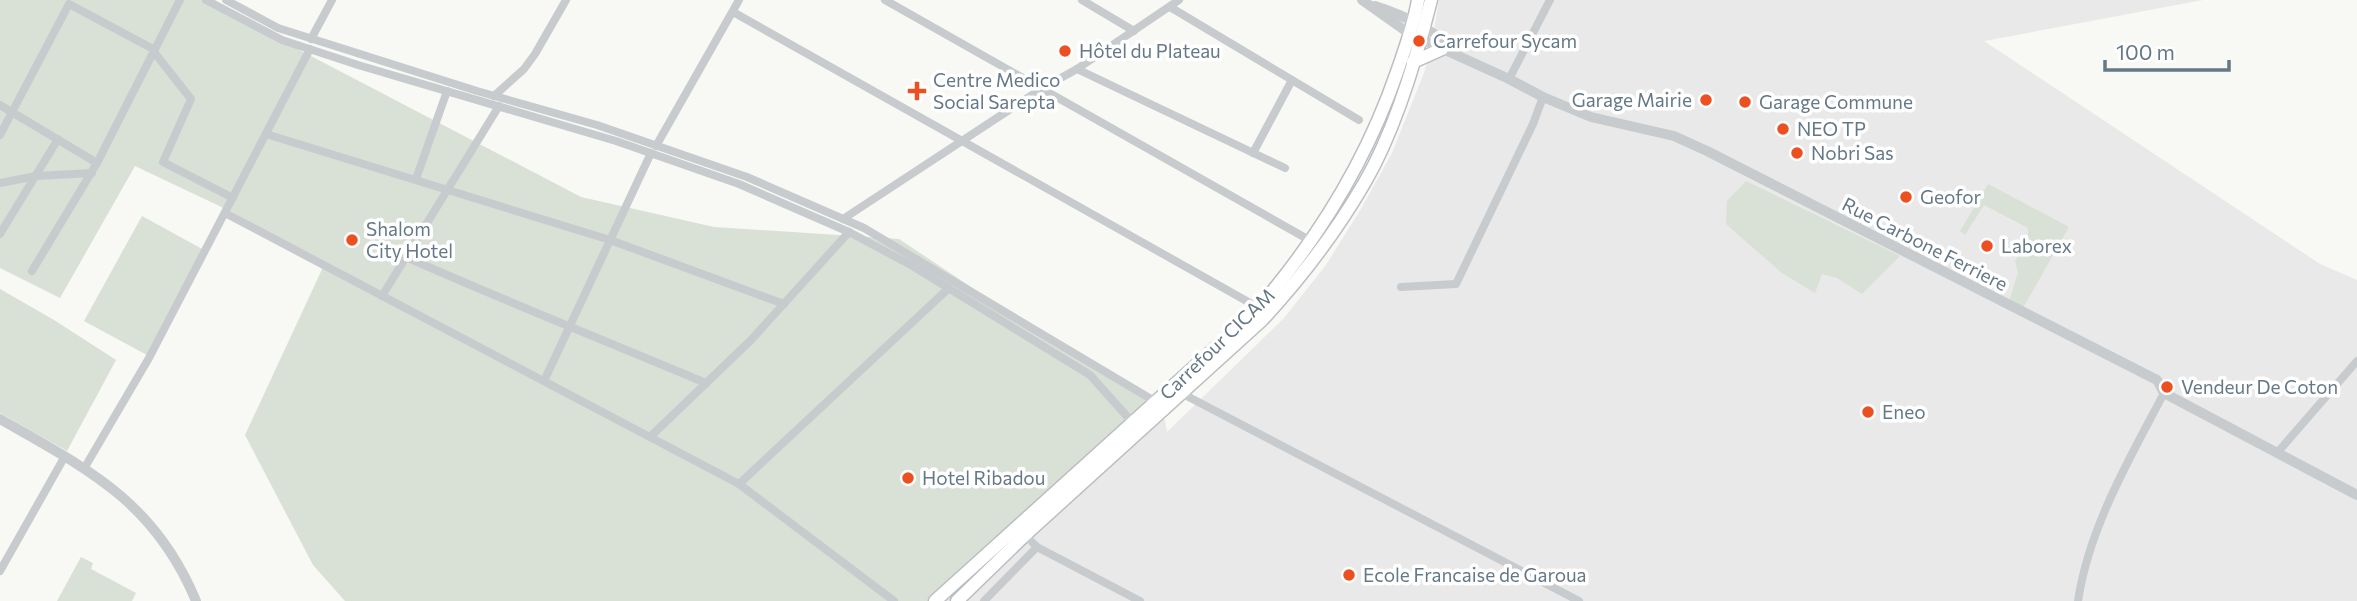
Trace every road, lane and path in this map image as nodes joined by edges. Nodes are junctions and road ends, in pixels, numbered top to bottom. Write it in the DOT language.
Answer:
graph roads {
  1 [pos="180,0"];
  2 [pos="206,0"];
  3 [pos="226,0"];
  4 [pos="332,0"];
  5 [pos="566,0"];
  6 [pos="739,0"];
  7 [pos="885,0"];
  8 [pos="1082,0"];
  9 [pos="1179,0"];
  10 [pos="1418,0"];
  11 [pos="1431,0"];
  12 [pos="1550,0"];
  13 [pos="1366,2"];
  14 [pos="1170,7"];
  15 [pos="733,12"];
  16 [pos="1134,31"];
  17 [pos="1417,31"];
  18 [pos="311,39"];
  19 [pos="310,49"];
  20 [pos="1442,49"];
  21 [pos="154,51"];
  22 [pos="1461,56"];
  23 [pos="1413,62"];
  24 [pos="1077,69"];
  25 [pos="1509,79"];
  26 [pos="1292,80"];
  27 [pos="1041,89"];
  28 [pos="447,91"];
  29 [pos="494,96"];
  30 [pos="1543,97"];
  31 [pos="0,105"];
  32 [pos="499,106"];
  33 [pos="13,112"];
  34 [pos="1359,120"];
  35 [pos="266,134"];
  36 [pos="0,135"];
  37 [pos="58,139"];
  38 [pos="964,141"];
  39 [pos="653,149"];
  40 [pos="1253,153"];
  41 [pos="97,163"];
  42 [pos="1285,168"];
  43 [pos="92,173"];
  44 [pos="36,176"];
  45 [pos="416,178"];
  46 [pos="0,183"];
  47 [pos="447,188"];
  48 [pos="233,198"];
  49 [pos="225,213"];
  50 [pos="843,219"];
  51 [pos="849,232"];
  52 [pos="0,234"];
  53 [pos="610,240"];
  54 [pos="1311,241"];
  55 [pos="406,257"];
  56 [pos="32,271"];
  57 [pos="949,288"];
  58 [pos="1401,288"];
  59 [pos="382,296"];
  60 [pos="784,304"];
  61 [pos="1259,308"];
  62 [pos="570,326"];
  63 [pos="2357,361"];
  64 [pos="544,381"];
  65 [pos="706,383"];
  66 [pos="1181,393"];
  67 [pos="2164,393"];
  68 [pos="1156,402"];
  69 [pos="0,419"];
  70 [pos="1133,423"];
  71 [pos="650,437"];
  72 [pos="2277,453"];
  73 [pos="65,456"];
  74 [pos="85,467"];
  75 [pos="739,484"];
  76 [pos="2357,495"];
  77 [pos="1026,535"];
  78 [pos="1037,547"];
  79 [pos="0,571"];
  80 [pos="196,601"];
  81 [pos="894,601"];
  82 [pos="935,601"];
  83 [pos="957,601"];
  84 [pos="984,601"];
  85 [pos="1140,601"];
  86 [pos="1580,601"];
  87 [pos="2078,601"];
  1 -- 21 [label="street"];
  2 -- 19 [label="street"];
  3 -- 18 [label="street"];
  4 -- 18 [label="street"];
  5 -- 29 [label="street"];
  6 -- 15 [label="street"];
  7 -- 27 [label="street"];
  8 -- 16 [label="street"];
  9 -- 14 [label="street"];
  10 -- 17 [label="main road"];
  11 -- 17 [label="main road"];
  12 -- 25 [label="street"];
  13 -- 17 [label="street"];
  14 -- 16 [label="street"];
  14 -- 26 [label="street"];
  15 -- 38 [label="street"];
  15 -- 39 [label="street"];
  16 -- 24 [label="street"];
  17 -- 20 [label="street, Rue Carbone Ferriere"];
  17 -- 22 [label="street, Rue Carbone Ferriere"];
  17 -- 23 [label="main road"];
  17 -- 54 [label="main road, Carrefour CICAM"];
  18 -- 29 [label="street"];
  19 -- 28 [label="street"];
  19 -- 35 [label="street"];
  20 -- 22 [label="street, Rue Carbone Ferriere"];
  20 -- 23 [label="main road"];
  21 -- 33 [label="street"];
  21 -- 41 [label="street"];
  21 -- 48 [label="street"];
  22 -- 25 [label="street, Rue Carbone Ferriere"];
  23 -- 66 [label="main road"];
  24 -- 27 [label="street"];
  24 -- 40 [label="street"];
  25 -- 30 [label="street, Rue Carbone Ferriere"];
  26 -- 34 [label="street"];
  26 -- 40 [label="street"];
  27 -- 38 [label="street"];
  27 -- 54 [label="street"];
  28 -- 32 [label="street"];
  28 -- 45 [label="street"];
  29 -- 39 [label="street"];
  30 -- 58 [label="street"];
  30 -- 67 [label="street, Rue Carbone Ferriere"];
  31 -- 33 [label="street"];
  32 -- 39 [label="street"];
  32 -- 47 [label="street"];
  33 -- 36 [label="street"];
  33 -- 37 [label="street"];
  35 -- 45 [label="street"];
  35 -- 48 [label="street"];
  37 -- 41 [label="street"];
  37 -- 44 [label="street"];
  38 -- 50 [label="street"];
  38 -- 61 [label="street"];
  39 -- 50 [label="street"];
  39 -- 51 [label="street"];
  39 -- 53 [label="street"];
  40 -- 42 [label="street"];
  41 -- 43 [label="street"];
  43 -- 44 [label="street"];
  43 -- 56 [label="street"];
  44 -- 46 [label="street"];
  44 -- 52 [label="street"];
  45 -- 47 [label="street"];
  47 -- 53 [label="street"];
  47 -- 55 [label="street"];
  48 -- 49 [label="street"];
  49 -- 59 [label="street"];
  49 -- 74 [label="street"];
  50 -- 68 [label="street"];
  51 -- 57 [label="street"];
  51 -- 60 [label="street"];
  53 -- 60 [label="street"];
  53 -- 62 [label="street"];
  54 -- 61 [label="main road, Carrefour CICAM"];
  55 -- 59 [label="street"];
  55 -- 62 [label="street"];
  57 -- 70 [label="street"];
  57 -- 75 [label="street"];
  59 -- 64 [label="street"];
  60 -- 65 [label="street"];
  61 -- 68 [label="main road, Carrefour CICAM"];
  62 -- 64 [label="street"];
  62 -- 65 [label="street"];
  63 -- 72 [label="street"];
  64 -- 71 [label="street"];
  65 -- 71 [label="street"];
  66 -- 77 [label="main road"];
  66 -- 86 [label="street"];
  67 -- 72 [label="street, Rue Carbone Ferriere"];
  67 -- 87 [label="street"];
  68 -- 70 [label="main road, Carrefour CICAM"];
  69 -- 73 [label="street"];
  70 -- 82 [label="main road, Carrefour CICAM"];
  71 -- 75 [label="street"];
  72 -- 76 [label="street, Rue Carbone Ferriere"];
  73 -- 74 [label="street"];
  73 -- 79 [label="street"];
  74 -- 80 [label="street"];
  75 -- 81 [label="street"];
  77 -- 78 [label="street"];
  77 -- 83 [label="main road"];
  78 -- 84 [label="street"];
  78 -- 85 [label="street"];
}
